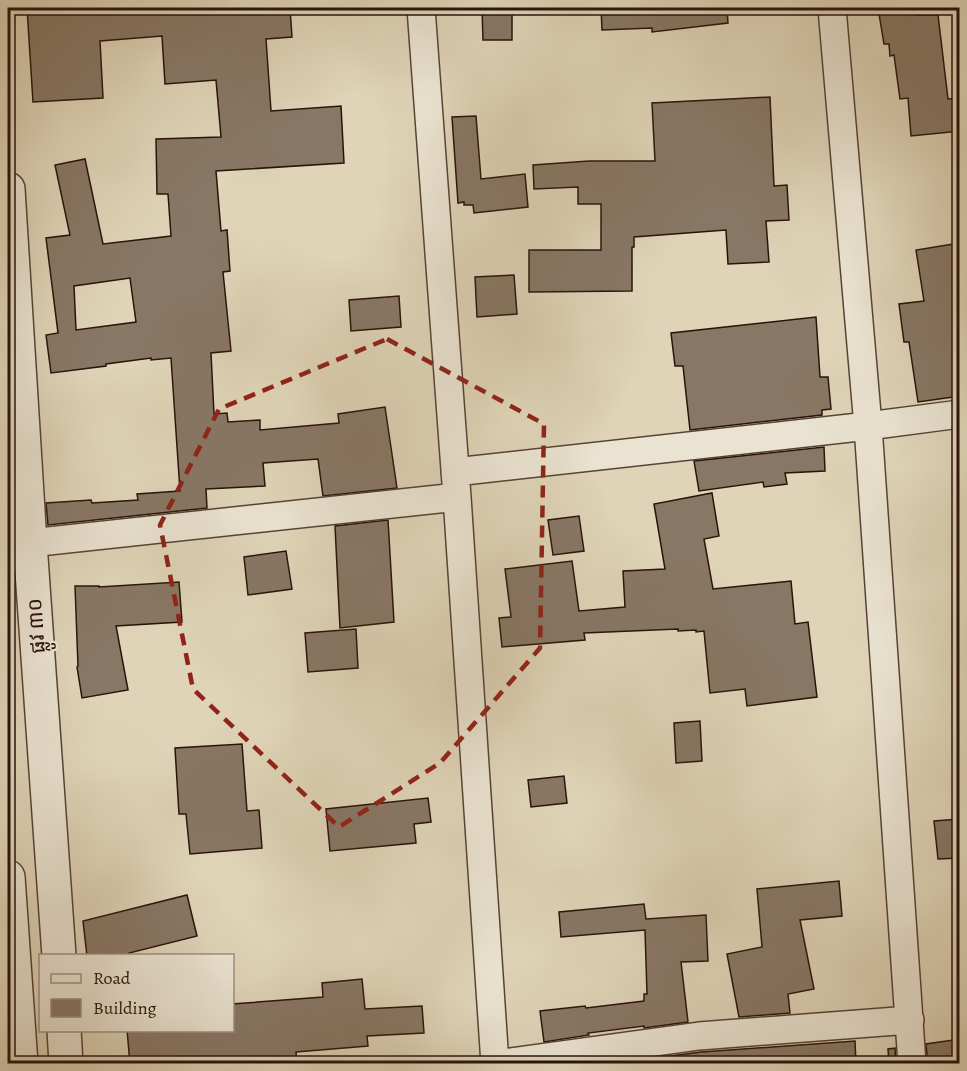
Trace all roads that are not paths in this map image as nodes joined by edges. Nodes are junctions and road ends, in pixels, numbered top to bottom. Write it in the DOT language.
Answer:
graph roads {
  1 [pos="421,8"];
  2 [pos="832,8"];
  3 [pos="8,189"];
  4 [pos="960,414"];
  5 [pos="868,426"];
  6 [pos="456,484"];
  7 [pos="30,543"];
  8 [pos="8,877"];
  9 [pos="59,954"];
  10 [pos="910,1020"];
  11 [pos="64,1032"];
  12 [pos="21,1064"];
  13 [pos="66,1064"];
  14 [pos="496,1064"];
  15 [pos="912,1064"];
  1 -- 6 [label="street"];
  2 -- 5 [label="street"];
  3 -- 7 [label="street, ផ្លូវ ៣០"];
  4 -- 5 [label="street"];
  5 -- 6 [label="street"];
  5 -- 10 [label="street"];
  6 -- 7 [label="street"];
  6 -- 14 [label="street"];
  7 -- 9 [label="street, ផ្លូវ ៣០"];
  8 -- 12 [label="street"];
  10 -- 14 [label="street"];
  10 -- 15 [label="street"];
  11 -- 13 [label="street"];
}
